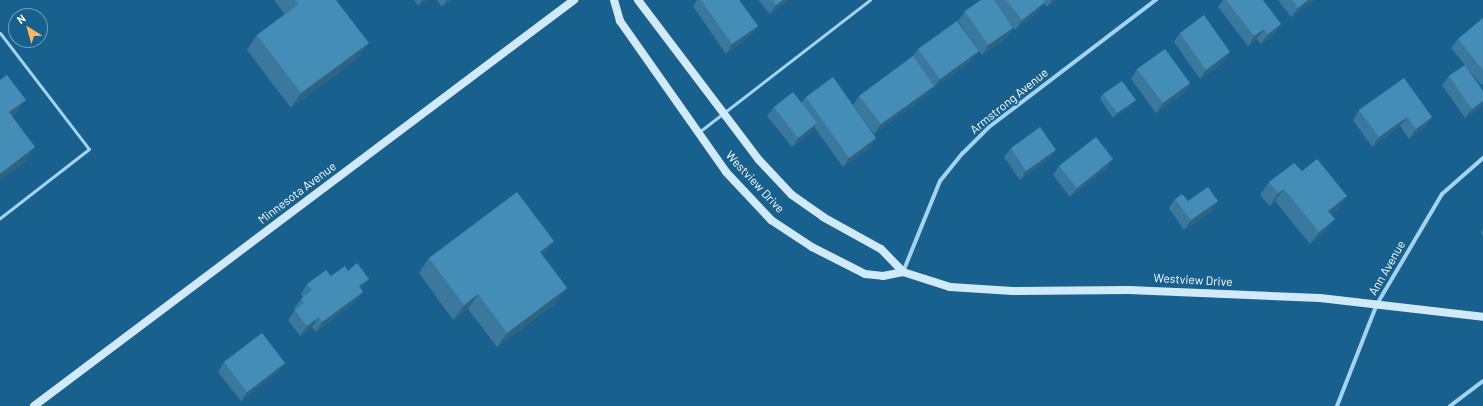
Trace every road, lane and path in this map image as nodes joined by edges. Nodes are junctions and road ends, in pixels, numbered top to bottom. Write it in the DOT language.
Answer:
graph roads {
  1 [pos="574,0"];
  2 [pos="614,0"];
  3 [pos="638,0"];
  4 [pos="870,0"];
  5 [pos="1156,0"];
  6 [pos="0,33"];
  7 [pos="724,113"];
  8 [pos="698,132"];
  9 [pos="1483,158"];
  10 [pos="0,218"];
  11 [pos="904,272"];
  12 [pos="1378,304"];
  13 [pos="1483,316"];
  14 [pos="1483,381"];
  15 [pos="34,406"];
  16 [pos="1337,406"];
  17 [pos="1450,406"];
  1 -- 15 [label="main road, Minnesota Avenue"];
  2 -- 8 [label="main road, Westview Drive"];
  3 -- 7 [label="main road, Westview Drive"];
  4 -- 7 [label="lane"];
  5 -- 11 [label="street, Armstrong Avenue"];
  6 -- 10 [label="lane"];
  7 -- 8 [label="lane"];
  7 -- 11 [label="main road, Westview Drive"];
  8 -- 11 [label="main road, Westview Drive"];
  9 -- 12 [label="street, Ann Avenue"];
  11 -- 12 [label="main road, Westview Drive"];
  12 -- 13 [label="main road, Westview Drive"];
  12 -- 16 [label="street, Ann Avenue"];
  14 -- 17 [label="street"];
}
